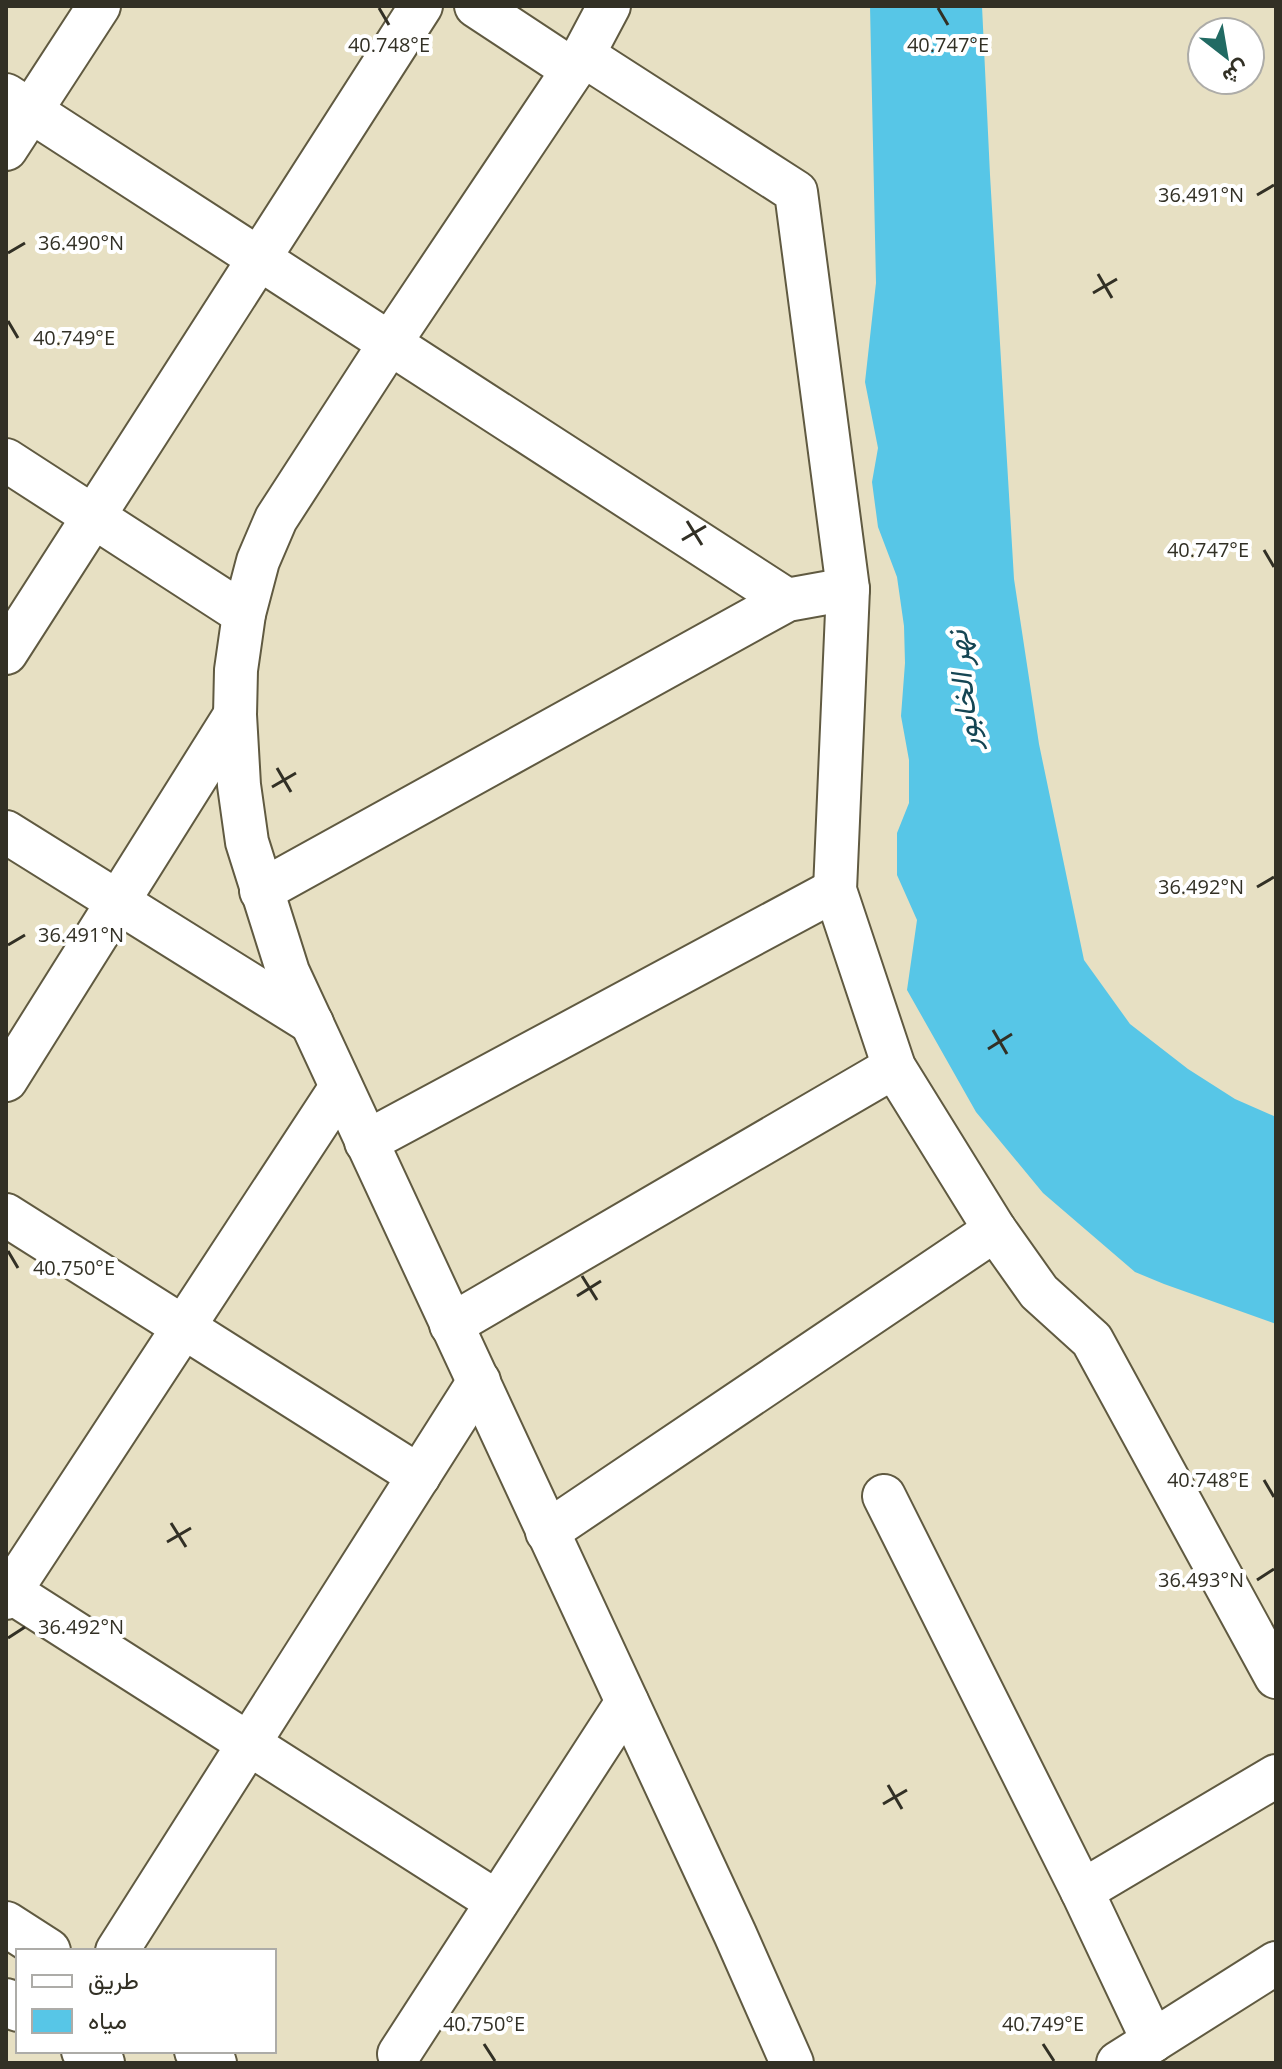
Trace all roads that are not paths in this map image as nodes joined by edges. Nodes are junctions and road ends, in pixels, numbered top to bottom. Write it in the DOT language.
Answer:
graph roads {
  1 [pos="99,6"];
  2 [pos="421,6"];
  3 [pos="476,6"];
  4 [pos="609,6"];
  5 [pos="578,62"];
  6 [pos="18,102"];
  7 [pos="6,149"];
  8 [pos="259,259"];
  9 [pos="390,343"];
  10 [pos="6,460"];
  11 [pos="93,517"];
  12 [pos="848,589"];
  13 [pos="787,600"];
  14 [pos="244,614"];
  15 [pos="6,653"];
  16 [pos="235,715"];
  17 [pos="6,832"];
  18 [pos="835,890"];
  19 [pos="261,891"];
  20 [pos="118,902"];
  21 [pos="312,1023"];
  22 [pos="894,1067"];
  23 [pos="6,1080"];
  24 [pos="341,1087"];
  25 [pos="366,1142"];
  26 [pos="6,1215"];
  27 [pos="995,1230"];
  28 [pos="451,1325"];
  29 [pos="183,1327"];
  30 [pos="479,1381"];
  31 [pos="419,1476"];
  32 [pos="884,1496"];
  33 [pos="547,1532"];
  34 [pos="7,1593"];
  35 [pos="1276,1677"];
  36 [pos="627,1702"];
  37 [pos="249,1744"];
  38 [pos="1276,1776"];
  39 [pos="1082,1891"];
  40 [pos="497,1902"];
  41 [pos="6,1924"];
  42 [pos="45,1949"];
  43 [pos="118,1949"];
  44 [pos="1276,1963"];
  45 [pos="1153,2041"];
  46 [pos="399,2054"];
  47 [pos="792,2063"];
  48 [pos="1118,2063"];
  1 -- 6 [label="street"];
  2 -- 8 [label="street"];
  3 -- 5 [label="street"];
  4 -- 5 [label="street"];
  5 -- 9 [label="street"];
  5 -- 12 [label="street"];
  6 -- 7 [label="street"];
  6 -- 8 [label="street"];
  8 -- 9 [label="street"];
  8 -- 11 [label="street"];
  9 -- 13 [label="street"];
  9 -- 14 [label="street"];
  10 -- 11 [label="street"];
  11 -- 14 [label="street"];
  11 -- 15 [label="street"];
  12 -- 13 [label="street"];
  12 -- 18 [label="street"];
  13 -- 19 [label="street"];
  14 -- 16 [label="street"];
  16 -- 19 [label="street"];
  16 -- 20 [label="street"];
  17 -- 20 [label="street"];
  18 -- 22 [label="street"];
  18 -- 25 [label="street"];
  19 -- 21 [label="street"];
  20 -- 21 [label="street"];
  20 -- 23 [label="street"];
  21 -- 24 [label="street"];
  22 -- 27 [label="street"];
  22 -- 28 [label="street"];
  24 -- 25 [label="street"];
  24 -- 29 [label="street"];
  25 -- 28 [label="street"];
  26 -- 29 [label="street"];
  27 -- 33 [label="street"];
  27 -- 35 [label="street"];
  28 -- 30 [label="street"];
  29 -- 31 [label="street"];
  29 -- 34 [label="street"];
  30 -- 31 [label="street"];
  30 -- 33 [label="street"];
  31 -- 37 [label="street"];
  32 -- 39 [label="street"];
  33 -- 36 [label="street"];
  34 -- 37 [label="street"];
  36 -- 40 [label="street"];
  36 -- 47 [label="street"];
  37 -- 40 [label="street"];
  37 -- 43 [label="street"];
  38 -- 39 [label="street"];
  39 -- 45 [label="street"];
  40 -- 46 [label="street"];
  41 -- 42 [label="main road"];
  44 -- 45 [label="street"];
  45 -- 48 [label="street"];
}
